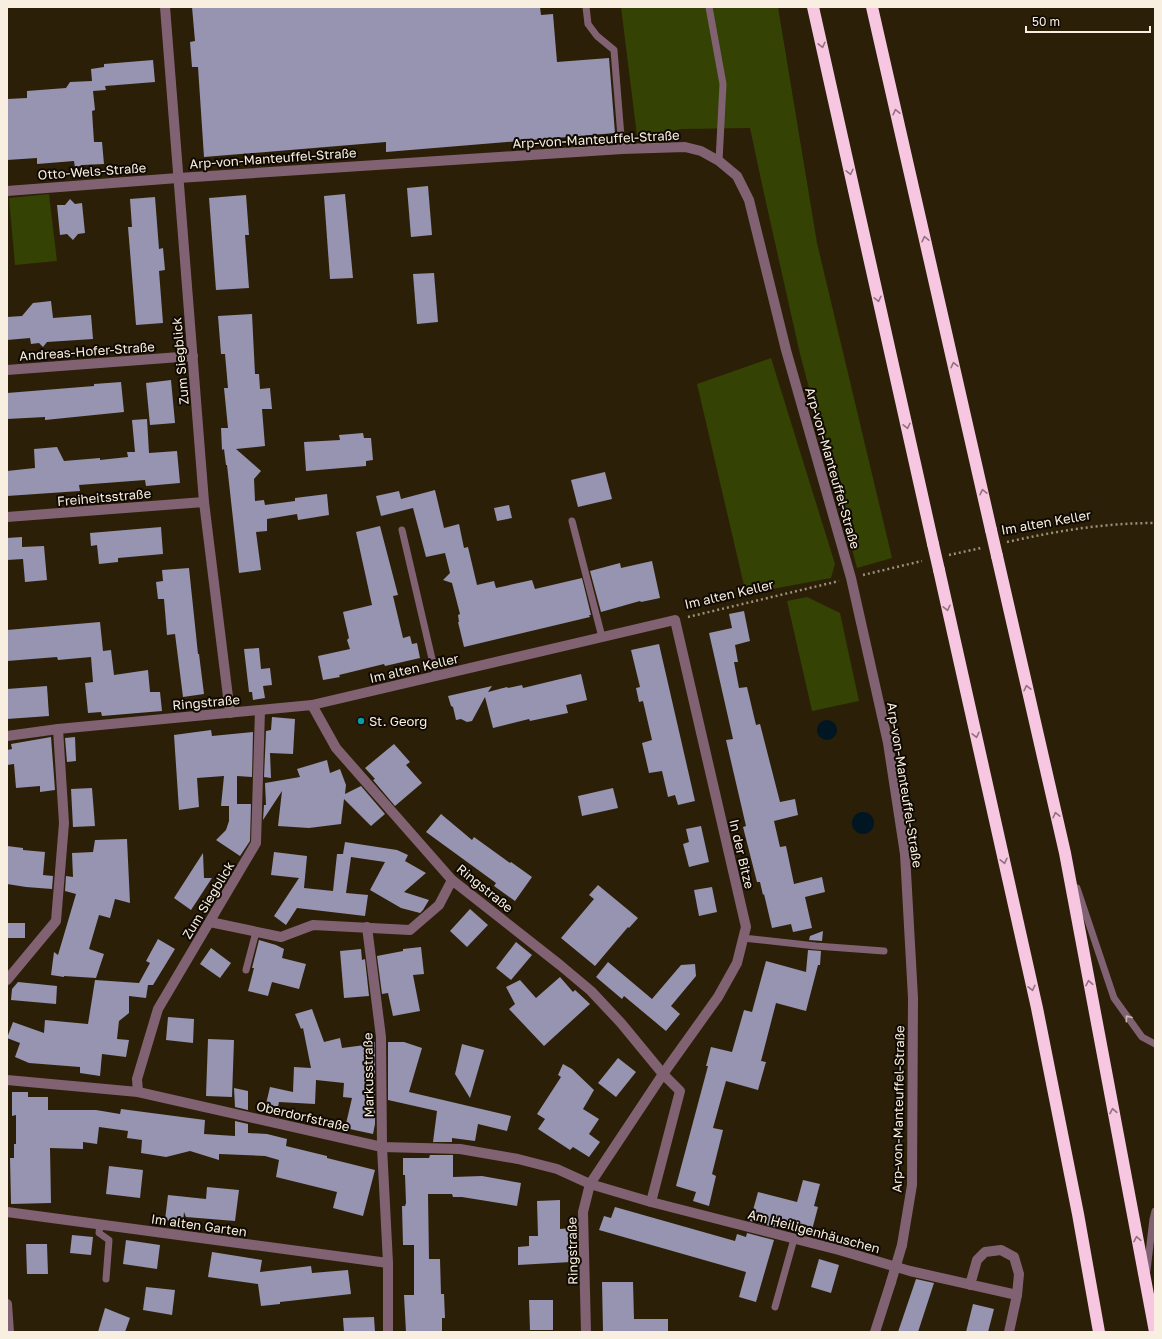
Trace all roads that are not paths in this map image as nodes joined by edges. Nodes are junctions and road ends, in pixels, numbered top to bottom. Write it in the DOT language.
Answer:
graph roads {
  1 [pos="165,7"];
  2 [pos="586,7"];
  3 [pos="709,7"];
  4 [pos="813,7"];
  5 [pos="872,7"];
  6 [pos="622,149"];
  7 [pos="719,160"];
  8 [pos="178,178"];
  9 [pos="7,191"];
  10 [pos="193,356"];
  11 [pos="7,370"];
  12 [pos="204,502"];
  13 [pos="7,517"];
  14 [pos="572,521"];
  15 [pos="402,530"];
  16 [pos="675,620"];
  17 [pos="602,637"];
  18 [pos="436,676"];
  19 [pos="312,705"];
  20 [pos="260,710"];
  21 [pos="230,713"];
  22 [pos="58,728"];
  23 [pos="7,736"];
  24 [pos="1065,853"];
  25 [pos="452,880"];
  26 [pos="210,922"];
  27 [pos="367,927"];
  28 [pos="256,932"];
  29 [pos="743,938"];
  30 [pos="884,952"];
  31 [pos="246,970"];
  32 [pos="7,980"];
  33 [pos="1155,1044"];
  34 [pos="663,1074"];
  35 [pos="7,1080"];
  36 [pos="138,1092"];
  37 [pos="382,1147"];
  38 [pos="590,1184"];
  39 [pos="651,1202"];
  40 [pos="1155,1211"];
  41 [pos="7,1212"];
  42 [pos="100,1225"];
  43 [pos="794,1239"];
  44 [pos="388,1263"];
  45 [pos="106,1279"];
  46 [pos="1145,1282"];
  47 [pos="970,1284"];
  48 [pos="1017,1295"];
  49 [pos="7,1304"];
  50 [pos="775,1307"];
  51 [pos="9,1332"];
  52 [pos="388,1332"];
  53 [pos="586,1332"];
  54 [pos="874,1332"];
  55 [pos="1009,1332"];
  56 [pos="1099,1332"];
  57 [pos="1155,1332"];
  1 -- 8 [label="street, Zum Siegblick"];
  2 -- 6 [label="lane"];
  3 -- 7 [label="lane"];
  4 -- 56 [label="highway, one-way, bridge"];
  24 -- 5 [label="highway, one-way, bridge"];
  6 -- 7 [label="street, Arp-von-Manteuffel-Straße"];
  6 -- 8 [label="street, Arp-von-Manteuffel-Straße"];
  7 -- 54 [label="street, Arp-von-Manteuffel-Straße, bridge"];
  8 -- 9 [label="street, Otto-Wels-Straße"];
  8 -- 10 [label="street, Zum Siegblick"];
  10 -- 11 [label="street, Andreas-Hofer-Straße"];
  10 -- 12 [label="street, Zum Siegblick"];
  12 -- 13 [label="street, Freiheitsstraße"];
  12 -- 21 [label="street, Zum Siegblick"];
  14 -- 17 [label="lane"];
  15 -- 18 [label="lane"];
  16 -- 17 [label="street, Im alten Keller"];
  16 -- 29 [label="street, In der Bitze"];
  17 -- 18 [label="street, Im alten Keller"];
  18 -- 19 [label="street, Im alten Keller"];
  19 -- 20 [label="street, Ringstraße"];
  19 -- 25 [label="street, Ringstraße"];
  20 -- 21 [label="street, Ringstraße"];
  20 -- 26 [label="street, Zum Siegblick"];
  21 -- 22 [label="street, Ringstraße"];
  22 -- 23 [label="street, Ringstraße"];
  22 -- 32 [label="street"];
  33 -- 24 [label="lane, one-way"];
  46 -- 24 [label="highway, one-way"];
  25 -- 27 [label="street"];
  25 -- 34 [label="street, Ringstraße"];
  26 -- 28 [label="street"];
  26 -- 36 [label="street, Zum Siegblick"];
  27 -- 28 [label="street"];
  27 -- 37 [label="street, Markusstraße"];
  28 -- 31 [label="lane"];
  29 -- 30 [label="lane"];
  29 -- 34 [label="street, In der Bitze"];
  34 -- 38 [label="street, Ringstraße"];
  34 -- 39 [label="street"];
  35 -- 36 [label="street, Oberdorfstraße"];
  36 -- 37 [label="street, Oberdorfstraße"];
  37 -- 38 [label="street, Oberdorfstraße"];
  37 -- 44 [label="street, Markusstraße"];
  38 -- 39 [label="street, Am Heiligenhäuschen"];
  38 -- 53 [label="street, Ringstraße"];
  39 -- 43 [label="street, Am Heiligenhäuschen"];
  40 -- 46 [label="lane"];
  41 -- 42 [label="street, Im alten Garten"];
  42 -- 44 [label="street, Im alten Garten"];
  42 -- 45 [label="lane"];
  43 -- 47 [label="street, Am Heiligenhäuschen"];
  43 -- 50 [label="lane"];
  44 -- 52 [label="street, Markusstraße"];
  46 -- 57 [label="highway"];
  47 -- 48 [label="street, Am Heiligenhäuschen"];
  47 -- 48 [label="street"];
  48 -- 55 [label="street"];
  49 -- 51 [label="street"];
}
